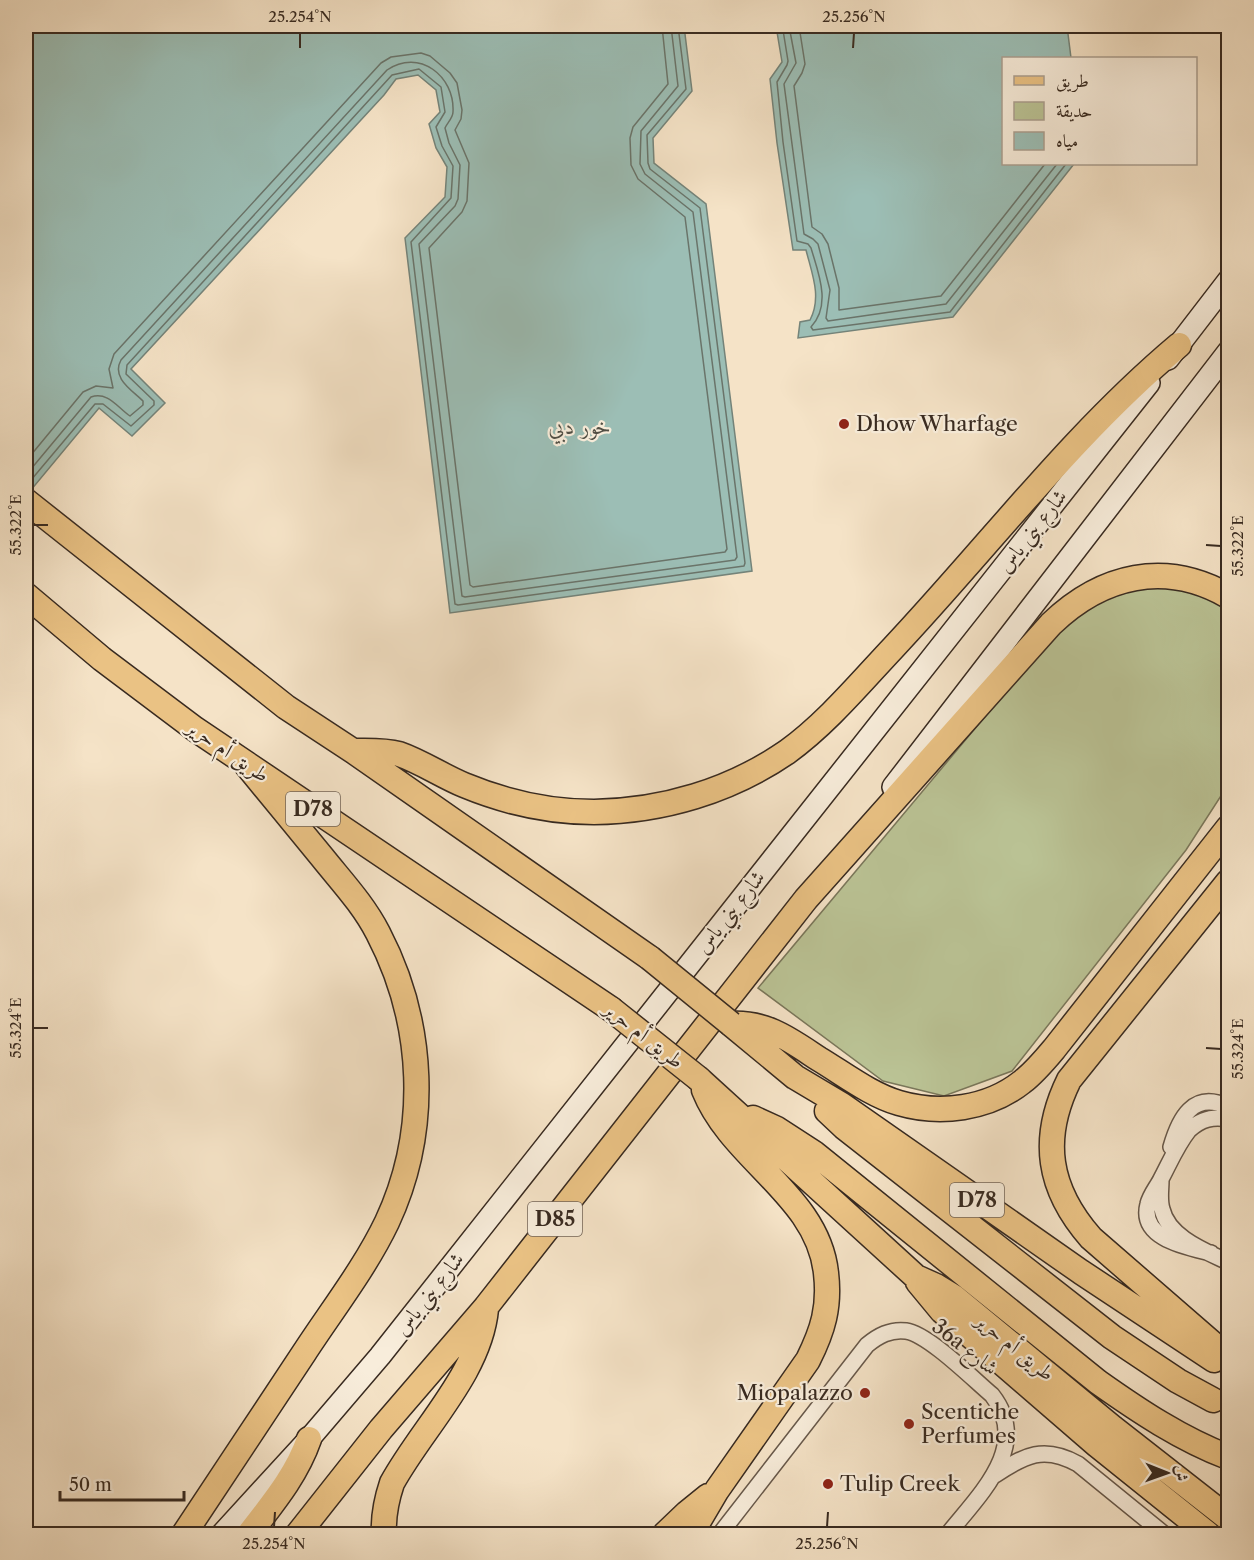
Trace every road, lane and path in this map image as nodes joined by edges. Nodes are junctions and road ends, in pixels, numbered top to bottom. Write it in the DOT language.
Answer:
graph roads {
  1 [pos="1228,281"];
  2 [pos="1179,345"];
  3 [pos="1228,352"];
  4 [pos="26,501"];
  5 [pos="26,595"];
  6 [pos="1228,596"];
  7 [pos="353,751"];
  8 [pos="244,762"];
  9 [pos="1228,828"];
  10 [pos="1228,882"];
  11 [pos="806,898"];
  12 [pos="731,1024"];
  13 [pos="795,1077"];
  14 [pos="699,1078"];
  15 [pos="1228,1107"];
  16 [pos="736,1113"];
  17 [pos="1228,1119"];
  18 [pos="1164,1173"];
  19 [pos="1228,1262"];
  20 [pos="916,1277"];
  21 [pos="486,1307"];
  22 [pos="1228,1357"];
  23 [pos="1228,1370"];
  24 [pos="1214,1400"];
  25 [pos="309,1439"];
  26 [pos="1228,1457"];
  27 [pos="995,1475"];
  28 [pos="717,1490"];
  29 [pos="1228,1518"];
  30 [pos="184,1534"];
  31 [pos="222,1534"];
  32 [pos="249,1534"];
  33 [pos="298,1534"];
  34 [pos="384,1534"];
  35 [pos="665,1534"];
  36 [pos="691,1534"];
  37 [pos="720,1534"];
  38 [pos="948,1534"];
  39 [pos="1164,1534"];
  40 [pos="1208,1534"];
  1 -- 2 [label="main road, شارع بني ياس / D85"];
  2 -- 7 [label="main road"];
  2 -- 25 [label="main road, شارع بني ياس / D85"];
  3 -- 11 [label="main road, D85"];
  4 -- 7 [label="main road, D78"];
  5 -- 8 [label="main road, طريق أم حرير / D78"];
  6 -- 11 [label="main road"];
  7 -- 12 [label="main road, D78, bridge"];
  8 -- 14 [label="main road, طريق أم حرير / D78, bridge"];
  8 -- 30 [label="main road"];
  9 -- 12 [label="main road"];
  10 -- 22 [label="main road"];
  11 -- 21 [label="main road, D85"];
  12 -- 13 [label="main road, D78"];
  13 -- 23 [label="main road, D78"];
  13 -- 24 [label="main road"];
  14 -- 16 [label="main road, طريق أم حرير / D78"];
  14 -- 28 [label="main road"];
  15 -- 18 [label="street"];
  16 -- 20 [label="main road, طريق أم حرير / D78"];
  16 -- 26 [label="main road"];
  17 -- 18 [label="street"];
  18 -- 19 [label="street"];
  20 -- 29 [label="main road, طريق أم حرير / D78"];
  20 -- 40 [label="main road"];
  21 -- 33 [label="main road, D85"];
  21 -- 34 [label="main road"];
  25 -- 31 [label="main road, شارع بني ياس / D85"];
  25 -- 32 [label="main road"];
  27 -- 37 [label="street, 36a شارع"];
  27 -- 38 [label="street"];
  27 -- 39 [label="street"];
  28 -- 35 [label="main road"];
  28 -- 36 [label="main road"];
}
